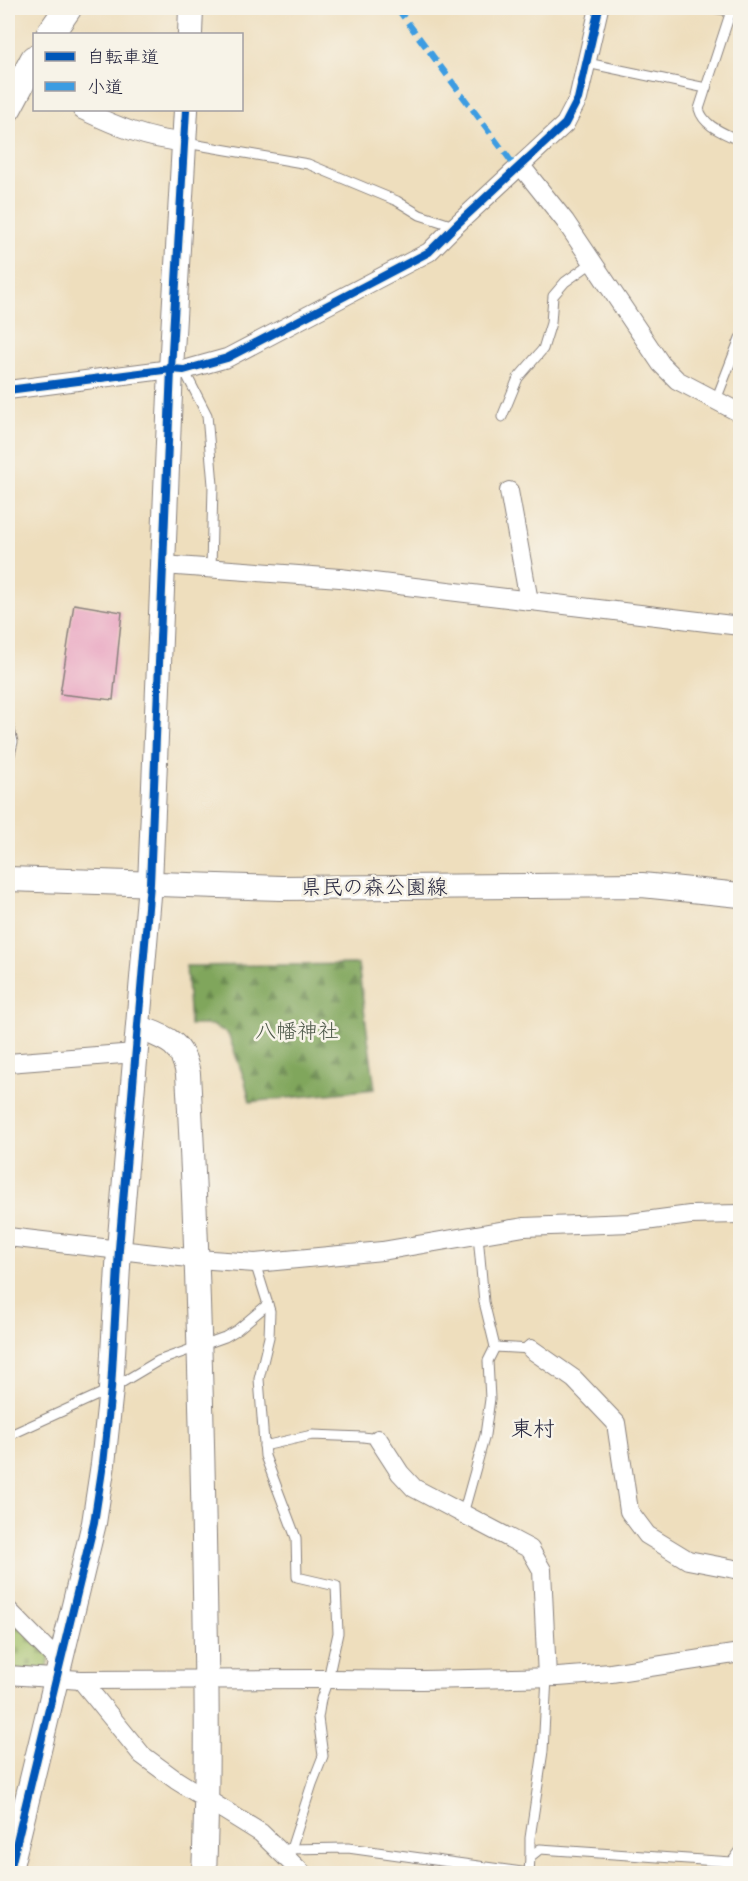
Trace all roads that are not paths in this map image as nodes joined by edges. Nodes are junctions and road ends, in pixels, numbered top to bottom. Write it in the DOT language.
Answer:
graph roads {
  1 [pos="68,8"];
  2 [pos="191,8"];
  3 [pos="599,8"];
  4 [pos="713,8"];
  5 [pos="738,9"];
  6 [pos="51,33"];
  7 [pos="190,33"];
  8 [pos="586,63"];
  9 [pos="25,71"];
  10 [pos="706,88"];
  11 [pos="8,108"];
  12 [pos="87,111"];
  13 [pos="186,111"];
  14 [pos="102,114"];
  15 [pos="741,141"];
  16 [pos="184,142"];
  17 [pos="521,166"];
  18 [pos="455,226"];
  19 [pos="593,262"];
  20 [pos="741,338"];
  21 [pos="177,370"];
  22 [pos="8,390"];
  23 [pos="716,400"];
  24 [pos="741,413"];
  25 [pos="502,417"];
  26 [pos="509,491"];
  27 [pos="163,565"];
  28 [pos="211,569"];
  29 [pos="529,601"];
  30 [pos="741,626"];
  31 [pos="8,723"];
  32 [pos="8,763"];
  33 [pos="8,879"];
  34 [pos="150,884"];
  35 [pos="741,895"];
  36 [pos="138,1027"];
  37 [pos="135,1053"];
  38 [pos="8,1063"];
  39 [pos="741,1214"];
  40 [pos="478,1235"];
  41 [pos="8,1237"];
  42 [pos="119,1249"];
  43 [pos="197,1259"];
  44 [pos="255,1263"];
  45 [pos="268,1304"];
  46 [pos="199,1346"];
  47 [pos="495,1347"];
  48 [pos="531,1349"];
  49 [pos="111,1389"];
  50 [pos="8,1436"];
  51 [pos="378,1439"];
  52 [pos="264,1446"];
  53 [pos="463,1514"];
  54 [pos="741,1570"];
  55 [pos="8,1610"];
  56 [pos="741,1653"];
  57 [pos="66,1674"];
  58 [pos="8,1675"];
  59 [pos="547,1677"];
  60 [pos="207,1679"];
  61 [pos="328,1679"];
  62 [pos="207,1798"];
  63 [pos="741,1851"];
  64 [pos="530,1857"];
  65 [pos="286,1858"];
  66 [pos="529,1873"];
  67 [pos="9,1874"];
  68 [pos="204,1874"];
  69 [pos="303,1874"];
  1 -- 6 [label="main road"];
  2 -- 7 [label="street"];
  3 -- 8 [label="street"];
  4 -- 5 [label="lane"];
  5 -- 10 [label="lane"];
  8 -- 10 [label="lane"];
  8 -- 17 [label="street"];
  9 -- 11 [label="main road"];
  10 -- 15 [label="lane"];
  12 -- 14 [label="street"];
  13 -- 16 [label="street"];
  14 -- 16 [label="street"];
  16 -- 18 [label="lane"];
  16 -- 21 [label="street"];
  17 -- 18 [label="street"];
  17 -- 19 [label="street"];
  18 -- 21 [label="street"];
  19 -- 23 [label="street"];
  19 -- 25 [label="lane"];
  20 -- 23 [label="lane"];
  21 -- 22 [label="street"];
  21 -- 27 [label="street"];
  21 -- 28 [label="lane"];
  23 -- 24 [label="street"];
  26 -- 29 [label="street"];
  27 -- 28 [label="street"];
  27 -- 34 [label="street"];
  28 -- 29 [label="street"];
  29 -- 30 [label="street"];
  31 -- 32 [label="lane"];
  33 -- 34 [label="street, 県民の森公園線"];
  34 -- 35 [label="street, 県民の森公園線"];
  34 -- 36 [label="street"];
  36 -- 37 [label="street"];
  36 -- 43 [label="street"];
  37 -- 38 [label="street"];
  37 -- 42 [label="street"];
  39 -- 40 [label="street"];
  40 -- 44 [label="street"];
  40 -- 47 [label="lane"];
  41 -- 42 [label="street"];
  42 -- 43 [label="street"];
  42 -- 49 [label="street"];
  43 -- 44 [label="street"];
  43 -- 46 [label="street"];
  44 -- 45 [label="lane"];
  45 -- 46 [label="lane"];
  45 -- 52 [label="lane"];
  46 -- 49 [label="lane"];
  46 -- 60 [label="street"];
  47 -- 48 [label="lane"];
  47 -- 53 [label="lane"];
  48 -- 54 [label="street"];
  49 -- 50 [label="lane"];
  49 -- 57 [label="street"];
  51 -- 52 [label="lane"];
  51 -- 53 [label="street"];
  52 -- 61 [label="lane"];
  53 -- 59 [label="street"];
  55 -- 57 [label="street"];
  56 -- 59 [label="street"];
  57 -- 58 [label="street"];
  57 -- 60 [label="street"];
  57 -- 62 [label="street"];
  57 -- 67 [label="street"];
  59 -- 61 [label="street"];
  59 -- 64 [label="lane"];
  60 -- 61 [label="street"];
  60 -- 62 [label="street"];
  61 -- 65 [label="lane"];
  62 -- 65 [label="street"];
  62 -- 68 [label="street"];
  63 -- 64 [label="lane"];
  64 -- 66 [label="lane"];
  65 -- 66 [label="lane"];
  65 -- 69 [label="street"];
}
